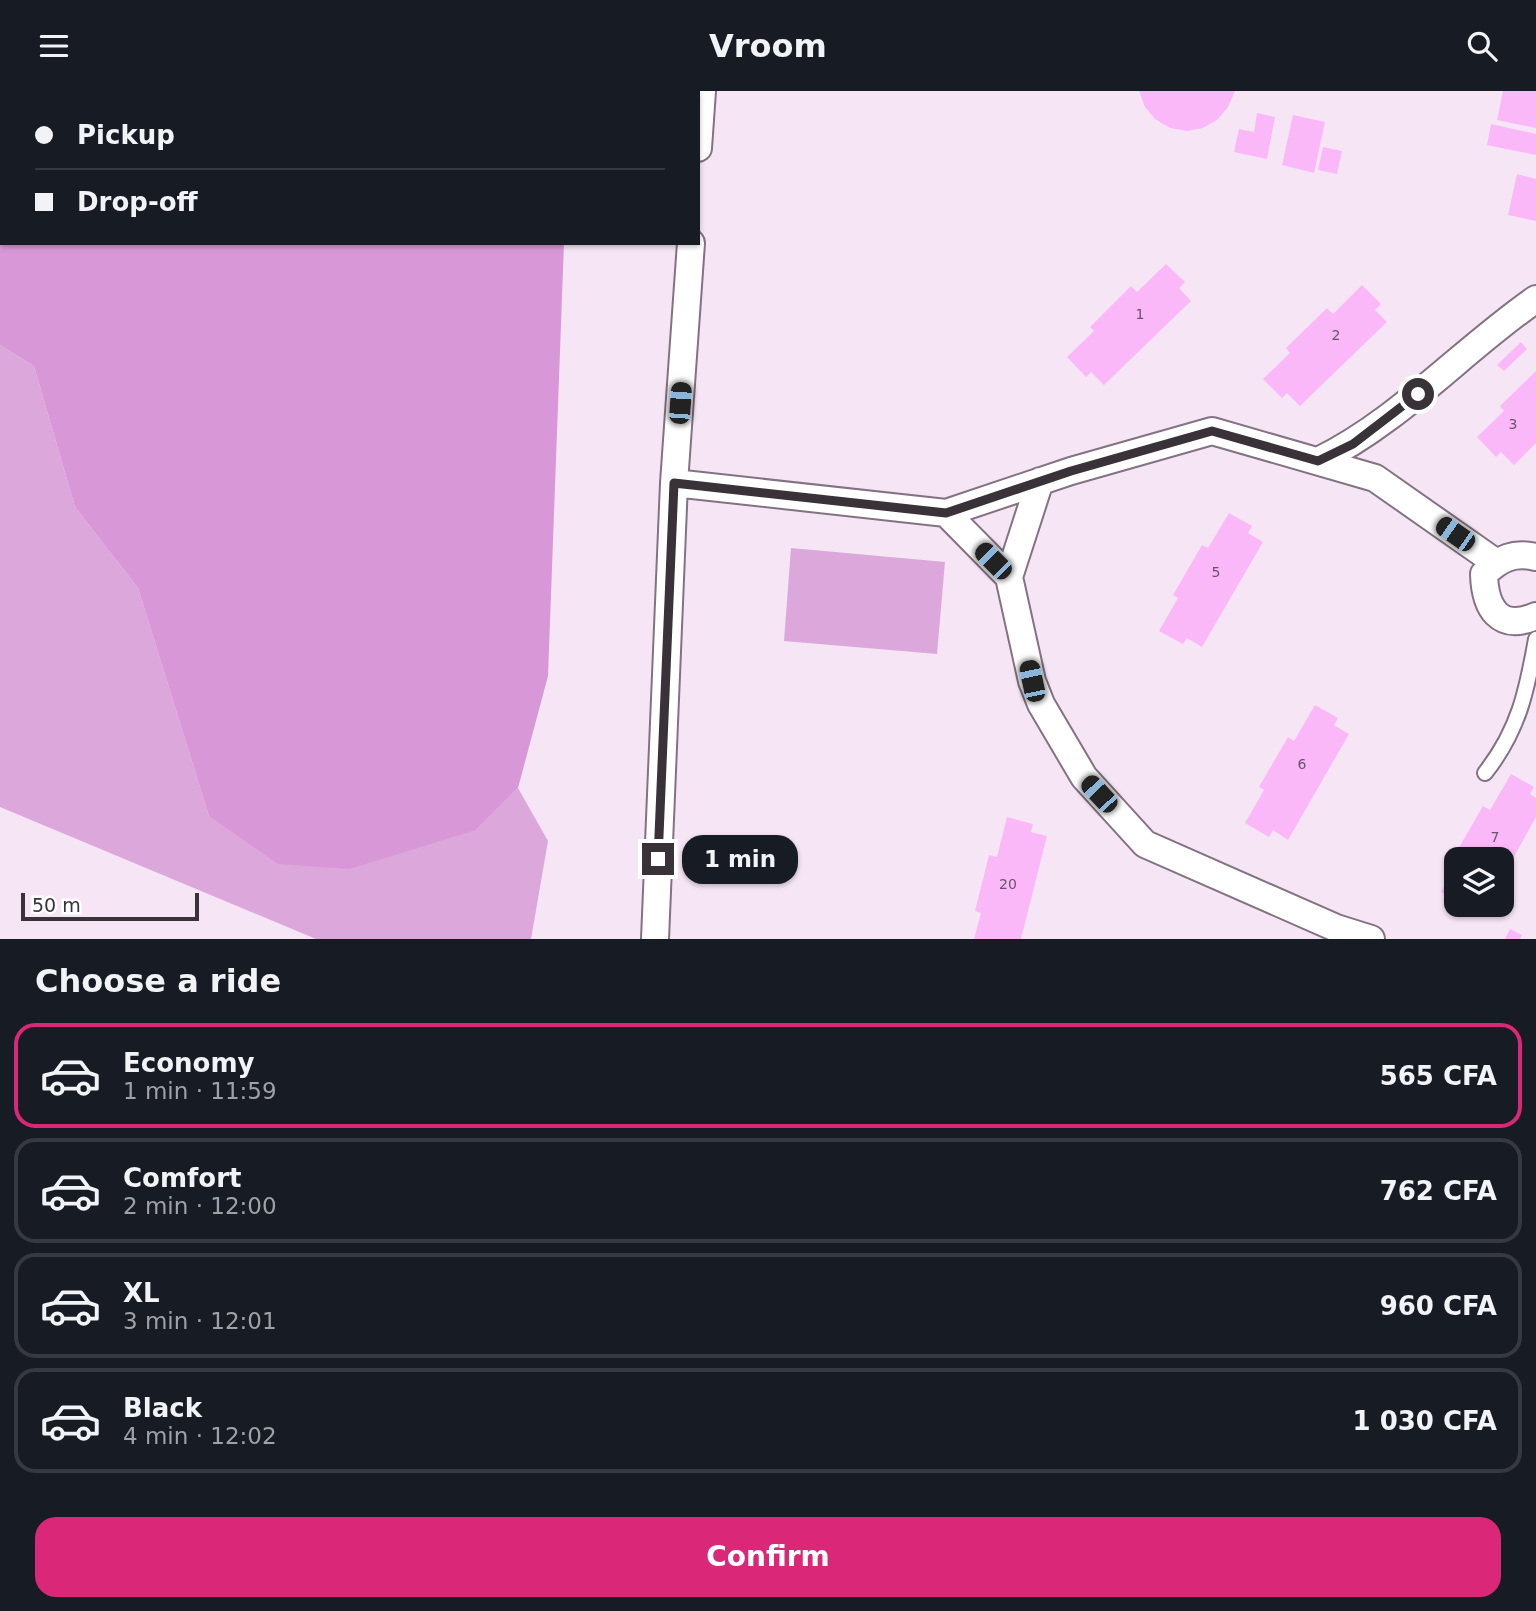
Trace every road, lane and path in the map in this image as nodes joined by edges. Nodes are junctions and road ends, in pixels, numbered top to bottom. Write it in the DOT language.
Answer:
graph roads {
  1 [pos="702,91"];
  2 [pos="700,120"];
  3 [pos="691,245"];
  4 [pos="1536,299"];
  5 [pos="1318,461"];
  6 [pos="1040,481"];
  7 [pos="674,483"];
  8 [pos="946,513"];
  9 [pos="1536,557"];
  10 [pos="1495,562"];
  11 [pos="1009,577"];
  12 [pos="1536,616"];
  13 [pos="1536,639"];
  14 [pos="1486,772"];
  15 [pos="655,939"];
  16 [pos="1371,939"];
  1 -- 2 [label="street"];
  3 -- 7 [label="street"];
  4 -- 5 [label="street"];
  5 -- 6 [label="street"];
  5 -- 10 [label="street"];
  6 -- 8 [label="street"];
  6 -- 11 [label="street"];
  7 -- 8 [label="street"];
  7 -- 15 [label="street"];
  8 -- 11 [label="street"];
  9 -- 10 [label="street"];
  10 -- 12 [label="street"];
  11 -- 16 [label="street"];
  13 -- 14 [label="lane"];
}
